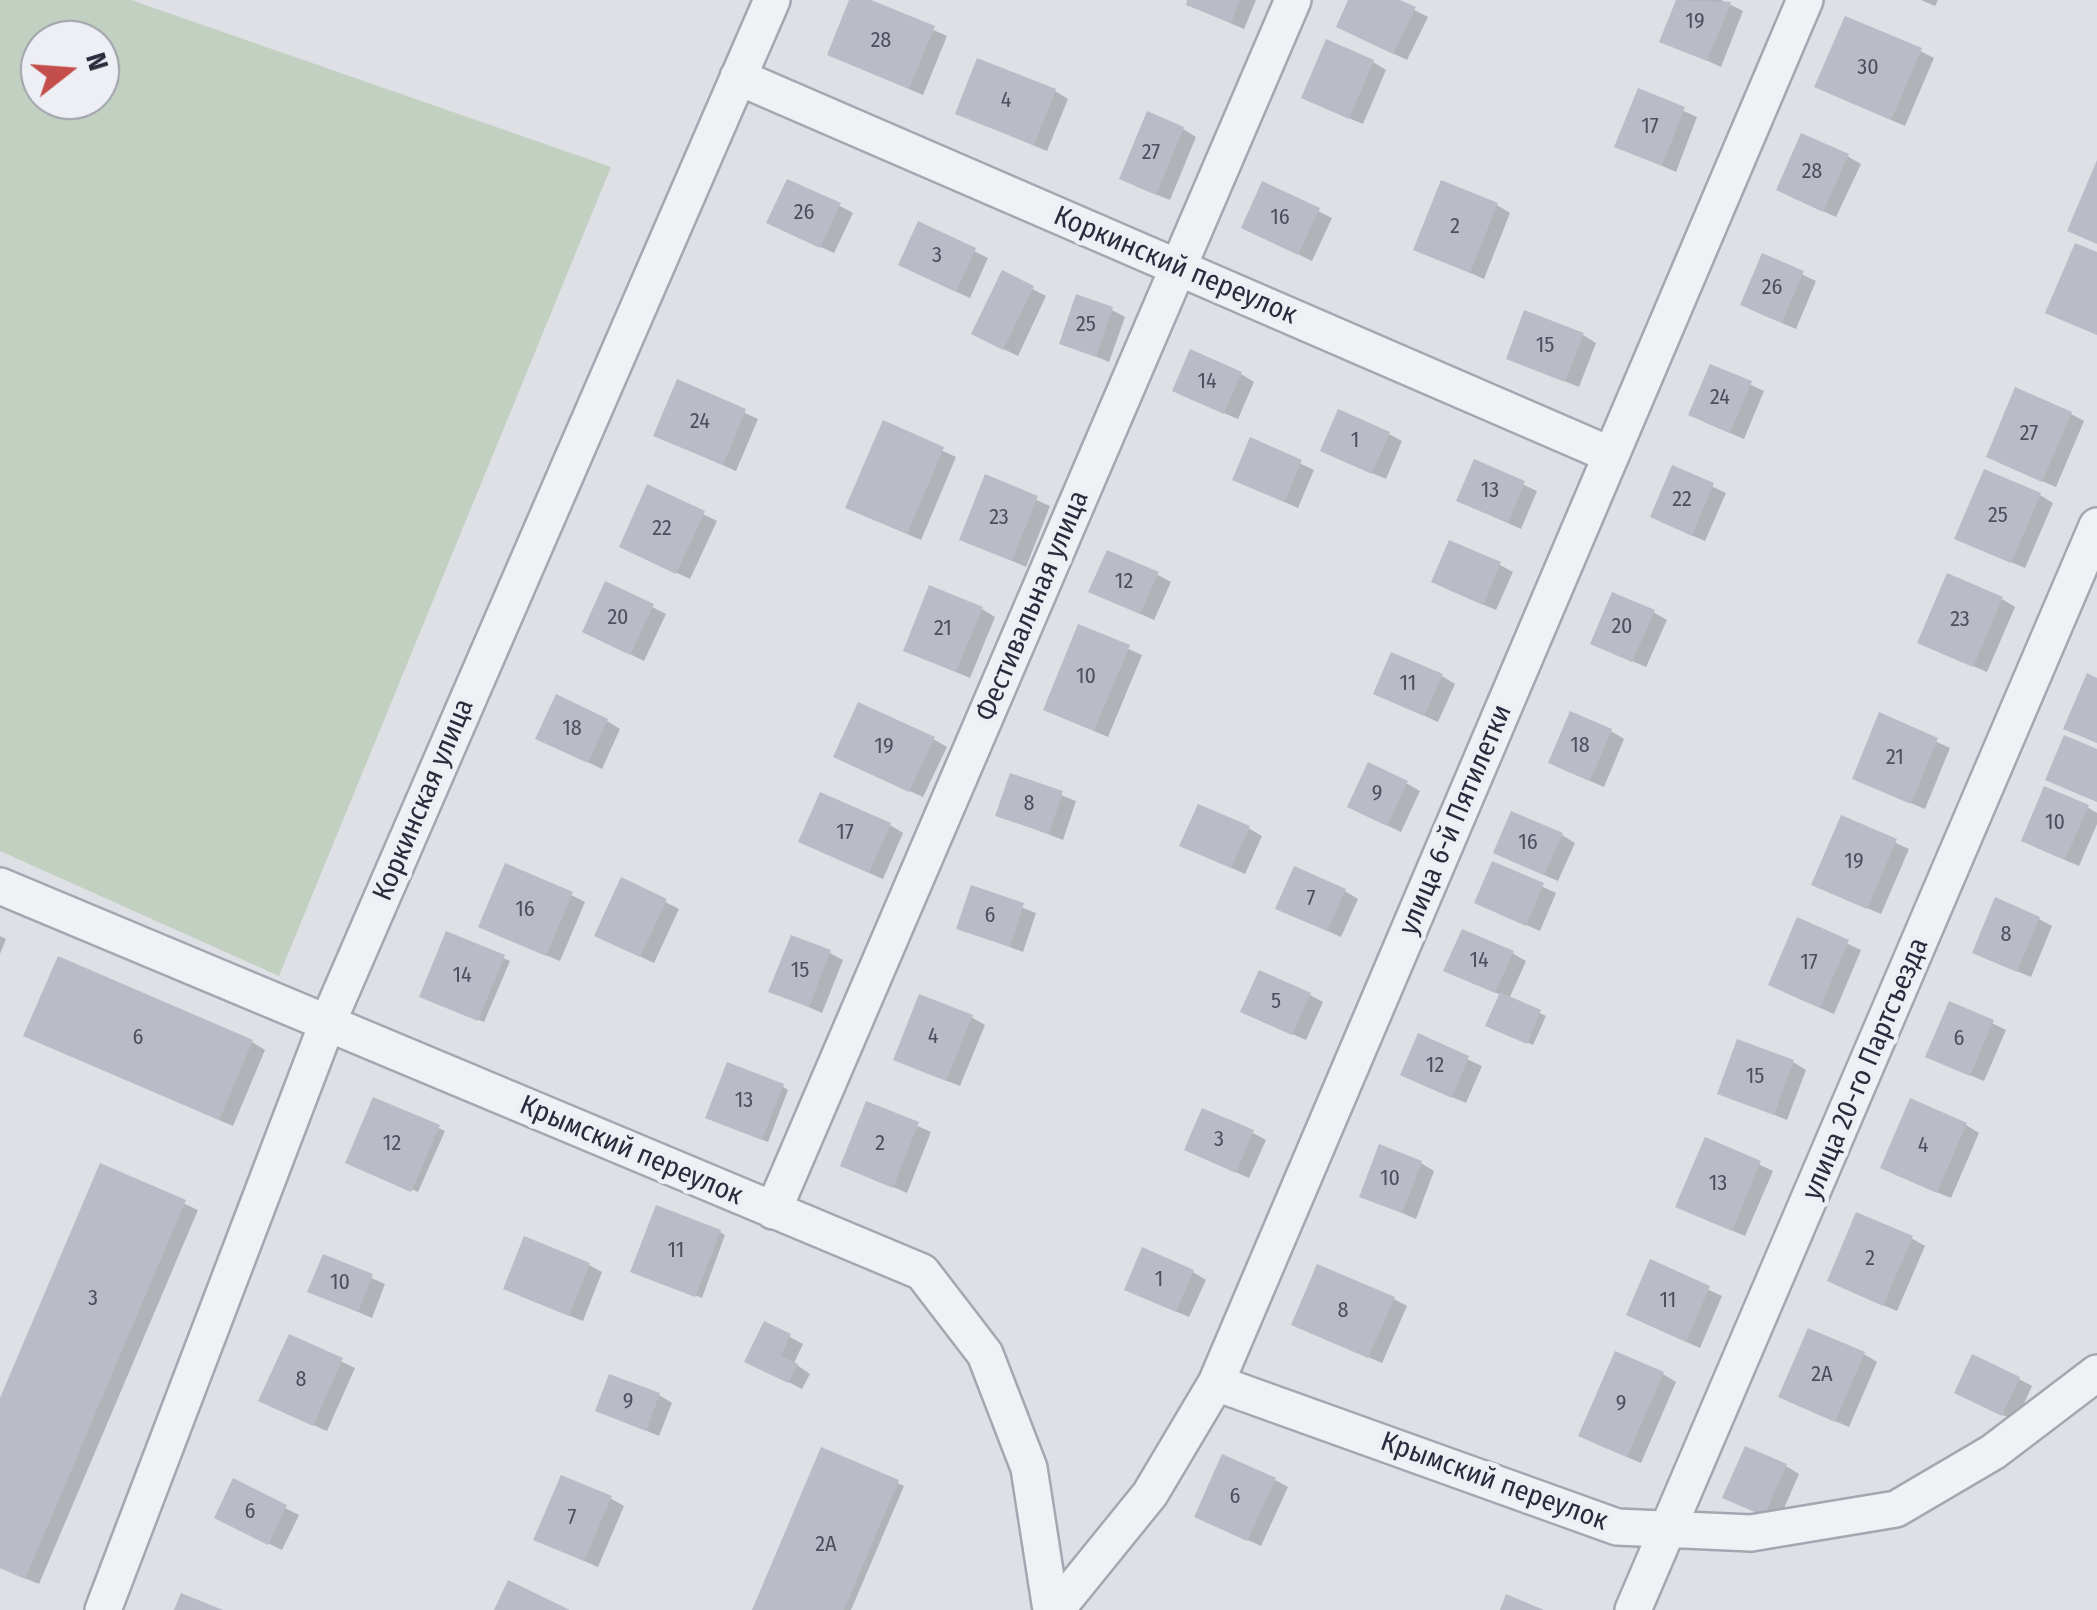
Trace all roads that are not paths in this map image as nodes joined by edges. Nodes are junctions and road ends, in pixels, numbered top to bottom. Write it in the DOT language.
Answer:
graph roads {
  1 [pos="772,0"];
  2 [pos="1293,0"];
  3 [pos="1805,0"];
  4 [pos="738,77"];
  5 [pos="1178,268"];
  6 [pos="1612,455"];
  7 [pos="2097,526"];
  8 [pos="0,886"];
  9 [pos="327,1024"];
  10 [pos="773,1211"];
  11 [pos="2097,1373"];
  12 [pos="1216,1383"];
  13 [pos="1670,1530"];
  14 [pos="104,1610"];
  15 [pos="1053,1610"];
  16 [pos="1633,1610"];
  1 -- 4 [label="street, Коркинская улица"];
  2 -- 5 [label="street, Фестивальная улица"];
  3 -- 6 [label="street, улица 6-й Пятилетки"];
  4 -- 5 [label="street, Коркинский переулок"];
  4 -- 9 [label="street, Коркинская улица"];
  5 -- 6 [label="street, Коркинский переулок"];
  5 -- 10 [label="street, Фестивальная улица"];
  6 -- 12 [label="street, улица 6-й Пятилетки"];
  7 -- 13 [label="street, улица 20-го Партсъезда"];
  8 -- 9 [label="street, Крымский переулок"];
  9 -- 10 [label="street, Крымский переулок"];
  9 -- 14 [label="street, Коркинская улица"];
  10 -- 15 [label="street, Крымский переулок"];
  11 -- 13 [label="street, Крымский переулок"];
  12 -- 13 [label="street, Крымский переулок"];
  12 -- 15 [label="street, улица 6-й Пятилетки"];
  13 -- 16 [label="street, улица 20-го Партсъезда"];
}
